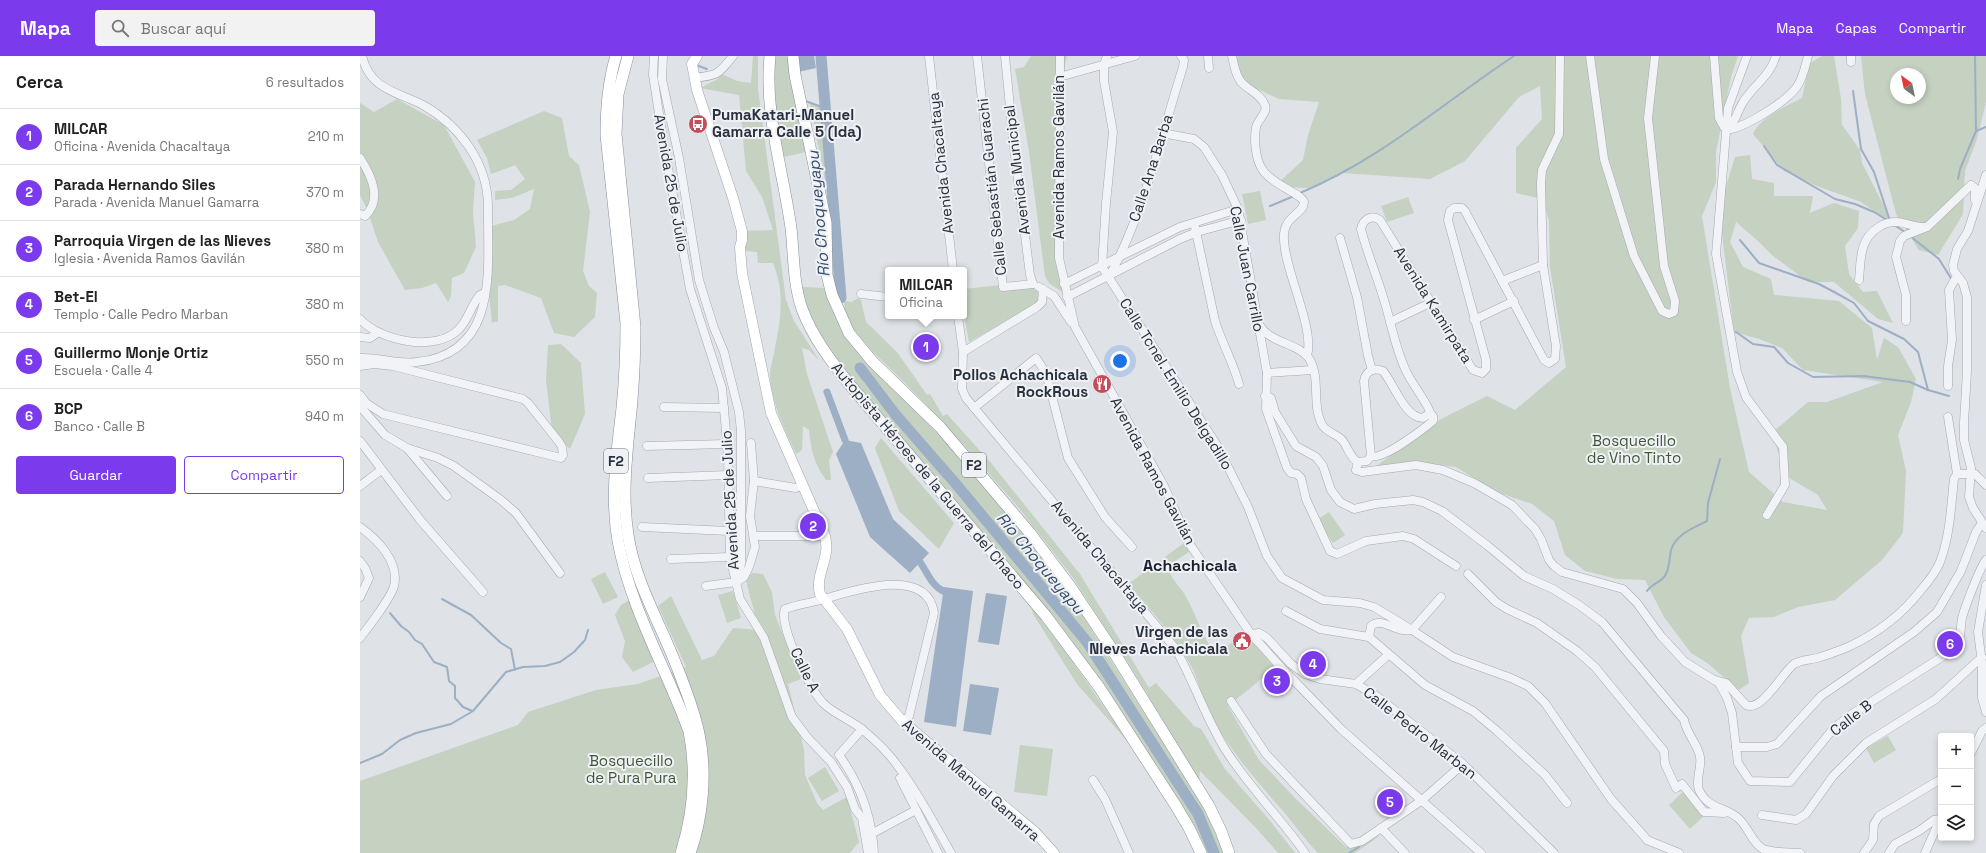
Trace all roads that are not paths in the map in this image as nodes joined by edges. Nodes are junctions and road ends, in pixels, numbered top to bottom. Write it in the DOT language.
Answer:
graph roads {
  1 [pos="362,56"];
  2 [pos="616,56"];
  3 [pos="628,56"];
  4 [pos="654,56"];
  5 [pos="663,56"];
  6 [pos="697,56"];
  7 [pos="733,56"];
  8 [pos="770,56"];
  9 [pos="793,56"];
  10 [pos="929,56"];
  11 [pos="977,56"];
  12 [pos="1005,56"];
  13 [pos="1060,56"];
  14 [pos="1107,56"];
  15 [pos="1135,56"];
  16 [pos="1181,56"];
  17 [pos="1208,56"];
  18 [pos="1232,56"];
  19 [pos="1560,56"];
  20 [pos="1590,56"];
  21 [pos="1656,56"];
  22 [pos="1714,56"];
  23 [pos="1747,56"];
  24 [pos="1776,56"];
  25 [pos="1808,56"];
  26 [pos="1104,65"];
  27 [pos="1209,68"];
  28 [pos="1059,77"];
  29 [pos="694,78"];
  30 [pos="1727,128"];
  31 [pos="1162,133"];
  32 [pos="360,158"];
  33 [pos="1986,174"];
  34 [pos="1977,203"];
  35 [pos="1238,209"];
  36 [pos="360,214"];
  37 [pos="1241,220"];
  38 [pos="1194,222"];
  39 [pos="1928,227"];
  40 [pos="1197,232"];
  41 [pos="1340,238"];
  42 [pos="1120,258"];
  43 [pos="1543,265"];
  44 [pos="1102,266"];
  45 [pos="953,267"];
  46 [pos="1957,276"];
  47 [pos="1109,277"];
  48 [pos="1859,280"];
  49 [pos="1502,281"];
  50 [pos="1033,284"];
  51 [pos="1064,284"];
  52 [pos="1043,289"];
  53 [pos="485,294"];
  54 [pos="861,294"];
  55 [pos="885,297"];
  56 [pos="1067,297"];
  57 [pos="1432,302"];
  58 [pos="1514,302"];
  59 [pos="360,319"];
  60 [pos="958,319"];
  61 [pos="1474,320"];
  62 [pos="1257,321"];
  63 [pos="1906,321"];
  64 [pos="1390,322"];
  65 [pos="1075,327"];
  66 [pos="377,333"];
  67 [pos="360,337"];
  68 [pos="963,352"];
  69 [pos="1307,356"];
  70 [pos="360,358"];
  71 [pos="360,366"];
  72 [pos="1313,370"];
  73 [pos="1372,370"];
  74 [pos="1267,373"];
  75 [pos="1239,384"];
  76 [pos="1948,386"];
  77 [pos="360,395"];
  78 [pos="1265,396"];
  79 [pos="360,406"];
  80 [pos="664,407"];
  81 [pos="724,408"];
  82 [pos="974,408"];
  83 [pos="1430,413"];
  84 [pos="1948,417"];
  85 [pos="360,441"];
  86 [pos="751,443"];
  87 [pos="728,444"];
  88 [pos="647,446"];
  89 [pos="406,448"];
  90 [pos="1371,456"];
  91 [pos="1358,462"];
  92 [pos="381,470"];
  93 [pos="1970,473"];
  94 [pos="1957,474"];
  95 [pos="728,475"];
  96 [pos="648,478"];
  97 [pos="754,481"];
  98 [pos="802,485"];
  99 [pos="1986,485"];
  100 [pos="360,486"];
  101 [pos="447,496"];
  102 [pos="1766,515"];
  103 [pos="1984,525"];
  104 [pos="360,527"];
  105 [pos="642,527"];
  106 [pos="729,531"];
  107 [pos="754,536"];
  108 [pos="825,536"];
  109 [pos="1132,547"];
  110 [pos="730,557"];
  111 [pos="671,559"];
  112 [pos="1986,560"];
  113 [pos="360,561"];
  114 [pos="1456,566"];
  115 [pos="560,573"];
  116 [pos="1468,574"];
  117 [pos="736,582"];
  118 [pos="706,586"];
  119 [pos="1986,586"];
  120 [pos="483,592"];
  121 [pos="360,597"];
  122 [pos="1441,597"];
  123 [pos="824,599"];
  124 [pos="1286,611"];
  125 [pos="1412,630"];
  126 [pos="1251,634"];
  127 [pos="1369,637"];
  128 [pos="360,638"];
  129 [pos="1388,655"];
  130 [pos="1982,657"];
  131 [pos="1716,680"];
  132 [pos="1356,684"];
  133 [pos="1230,701"];
  134 [pos="1986,712"];
  135 [pos="903,722"];
  136 [pos="1986,728"];
  137 [pos="862,729"];
  138 [pos="1736,747"];
  139 [pos="1974,747"];
  140 [pos="893,761"];
  141 [pos="1463,764"];
  142 [pos="1093,780"];
  143 [pos="1938,781"];
  144 [pos="1422,801"];
  145 [pos="1568,803"];
  146 [pos="916,810"];
  147 [pos="1728,811"];
  148 [pos="1762,815"];
  149 [pos="1938,819"];
  150 [pos="1938,825"];
  151 [pos="1381,828"];
  152 [pos="873,833"];
  153 [pos="680,853"];
  154 [pos="690,853"];
  155 [pos="868,853"];
  156 [pos="874,853"];
  157 [pos="938,853"];
  158 [pos="952,853"];
  159 [pos="1054,853"];
  160 [pos="1129,853"];
  161 [pos="1201,853"];
  162 [pos="1229,853"];
  163 [pos="1305,853"];
  164 [pos="1406,853"];
  165 [pos="1481,853"];
  166 [pos="1554,853"];
  167 [pos="1679,853"];
  168 [pos="1800,853"];
  169 [pos="1864,853"];
  170 [pos="1889,853"];
  171 [pos="1925,853"];
  1 -- 53 [label="street"];
  2 -- 153 [label="highway, F2"];
  3 -- 154 [label="highway, F2"];
  4 -- 81 [label="street, Avenida 25 de Julio"];
  5 -- 117 [label="street, Avenida 25 de Julio"];
  6 -- 29 [label="main road, Avenida Manuel Gamarra"];
  7 -- 29 [label="street"];
  8 -- 161 [label="highway, Autopista Héroes de la Guerra del Chaco"];
  9 -- 162 [label="highway, Autopista Héroes de la Guerra del Chaco / F2"];
  10 -- 45 [label="street, Avenida Chacaltaya"];
  11 -- 50 [label="street, Calle Sebastián Guarachi"];
  12 -- 50 [label="street, Avenida Municipal"];
  13 -- 28 [label="street, Avenida Ramos Gavilán"];
  14 -- 26 [label="street"];
  15 -- 26 [label="street"];
  16 -- 31 [label="street, Calle Ana Barba"];
  17 -- 27 [label="street"];
  18 -- 69 [label="street"];
  19 -- 43 [label="street, Avenida Kamirpata"];
  20 -- 21 [label="street"];
  22 -- 30 [label="street"];
  23 -- 30 [label="street"];
  24 -- 30 [label="street"];
  25 -- 30 [label="street"];
  26 -- 28 [label="street"];
  26 -- 44 [label="street"];
  28 -- 51 [label="street, Avenida Ramos Gavilán"];
  29 -- 98 [label="main road, Avenida Manuel Gamarra"];
  30 -- 102 [label="street"];
  31 -- 35 [label="street, Calle Juan Carrillo"];
  31 -- 42 [label="street, Calle Ana Barba"];
  32 -- 36 [label="street"];
  33 -- 34 [label="street"];
  34 -- 39 [label="street"];
  34 -- 46 [label="street"];
  35 -- 37 [label="street, Calle Juan Carrillo"];
  35 -- 38 [label="street"];
  37 -- 40 [label="street"];
  37 -- 62 [label="street, Calle Juan Carrillo"];
  38 -- 40 [label="street"];
  38 -- 42 [label="street"];
  39 -- 48 [label="street"];
  39 -- 63 [label="street"];
  40 -- 47 [label="street"];
  40 -- 75 [label="street"];
  41 -- 73 [label="street"];
  42 -- 44 [label="street"];
  42 -- 47 [label="street, Calle Ana Barba"];
  43 -- 49 [label="street"];
  43 -- 58 [label="street, Avenida Kamirpata"];
  44 -- 47 [label="street, Calle Tcnel. Emilio Delgadillo"];
  44 -- 51 [label="street"];
  46 -- 76 [label="street"];
  46 -- 93 [label="street"];
  47 -- 56 [label="street"];
  47 -- 125 [label="street, Calle Tcnel. Emilio Delgadillo"];
  49 -- 58 [label="street, Avenida Kamirpata"];
  49 -- 61 [label="street, Avenida Kamirpata"];
  50 -- 52 [label="street"];
  51 -- 56 [label="street, Avenida Ramos Gavilán"];
  52 -- 65 [label="street"];
  52 -- 68 [label="street"];
  53 -- 66 [label="street"];
  53 -- 70 [label="street"];
  54 -- 55 [label="street"];
  56 -- 65 [label="street, Avenida Ramos Gavilán"];
  57 -- 61 [label="street, Avenida Kamirpata"];
  57 -- 64 [label="street"];
  57 -- 64 [label="street, Avenida Kamirpata"];
  58 -- 61 [label="street"];
  59 -- 66 [label="street"];
  60 -- 68 [label="street, Avenida Chacaltaya"];
  62 -- 69 [label="street"];
  62 -- 74 [label="street, Calle Juan Carrillo"];
  64 -- 83 [label="street, Avenida Kamirpata"];
  65 -- 126 [label="street, Avenida Ramos Gavilán"];
  66 -- 67 [label="street"];
  68 -- 82 [label="street, Avenida Chacaltaya"];
  69 -- 72 [label="street"];
  71 -- 77 [label="street"];
  72 -- 74 [label="street"];
  72 -- 91 [label="street"];
  73 -- 83 [label="street"];
  73 -- 90 [label="street"];
  74 -- 78 [label="street, Calle Juan Carrillo"];
  78 -- 114 [label="street, Calle Juan Carrillo"];
  78 -- 147 [label="street"];
  79 -- 89 [label="street"];
  80 -- 81 [label="street"];
  81 -- 87 [label="street, Avenida 25 de Julio"];
  82 -- 109 [label="street"];
  82 -- 163 [label="street, Avenida Chacaltaya"];
  83 -- 90 [label="street"];
  84 -- 94 [label="street"];
  85 -- 92 [label="street"];
  86 -- 97 [label="street"];
  87 -- 88 [label="street"];
  87 -- 95 [label="street, Avenida 25 de Julio"];
  89 -- 101 [label="street"];
  89 -- 115 [label="street"];
  90 -- 91 [label="street"];
  91 -- 131 [label="street"];
  92 -- 100 [label="street"];
  92 -- 120 [label="street"];
  93 -- 94 [label="street"];
  93 -- 99 [label="street"];
  93 -- 103 [label="street"];
  94 -- 131 [label="street"];
  95 -- 96 [label="street"];
  95 -- 106 [label="street, Avenida 25 de Julio"];
  97 -- 98 [label="street"];
  97 -- 107 [label="street"];
  98 -- 108 [label="main road, Avenida Manuel Gamarra"];
  103 -- 138 [label="street"];
  104 -- 128 [label="street"];
  105 -- 106 [label="street"];
  106 -- 110 [label="street, Avenida 25 de Julio"];
  107 -- 108 [label="street"];
  107 -- 117 [label="street"];
  108 -- 123 [label="main road, Avenida Manuel Gamarra"];
  110 -- 111 [label="street"];
  110 -- 117 [label="street, Avenida 25 de Julio"];
  112 -- 138 [label="street, Calle B"];
  113 -- 121 [label="street"];
  116 -- 147 [label="street"];
  117 -- 118 [label="street"];
  117 -- 155 [label="street"];
  119 -- 130 [label="street"];
  122 -- 125 [label="street"];
  123 -- 135 [label="main road, Avenida Manuel Gamarra"];
  123 -- 135 [label="street, Calle A"];
  123 -- 137 [label="street, Calle A"];
  124 -- 127 [label="street"];
  125 -- 127 [label="street"];
  125 -- 167 [label="street, Calle Tcnel. Emilio Delgadillo"];
  126 -- 132 [label="street, Calle Pedro Marban"];
  126 -- 144 [label="street, Avenida Ramos Gavilán"];
  127 -- 129 [label="street"];
  129 -- 132 [label="street"];
  129 -- 145 [label="street"];
  130 -- 134 [label="street"];
  130 -- 148 [label="street"];
  131 -- 138 [label="street"];
  132 -- 141 [label="street, Calle Pedro Marban"];
  133 -- 151 [label="street"];
  135 -- 159 [label="main road, Avenida Manuel Gamarra"];
  136 -- 139 [label="street"];
  137 -- 140 [label="street, Calle A"];
  137 -- 152 [label="street"];
  140 -- 146 [label="street"];
  140 -- 158 [label="street"];
  141 -- 144 [label="street"];
  141 -- 166 [label="street, Calle Pedro Marban"];
  142 -- 160 [label="street"];
  143 -- 169 [label="street"];
  144 -- 151 [label="street"];
  144 -- 165 [label="street, Avenida Ramos Gavilán"];
  146 -- 152 [label="street"];
  146 -- 157 [label="street"];
  147 -- 168 [label="street"];
  149 -- 170 [label="street"];
  150 -- 171 [label="street"];
  151 -- 164 [label="street"];
  152 -- 156 [label="street"];
}
